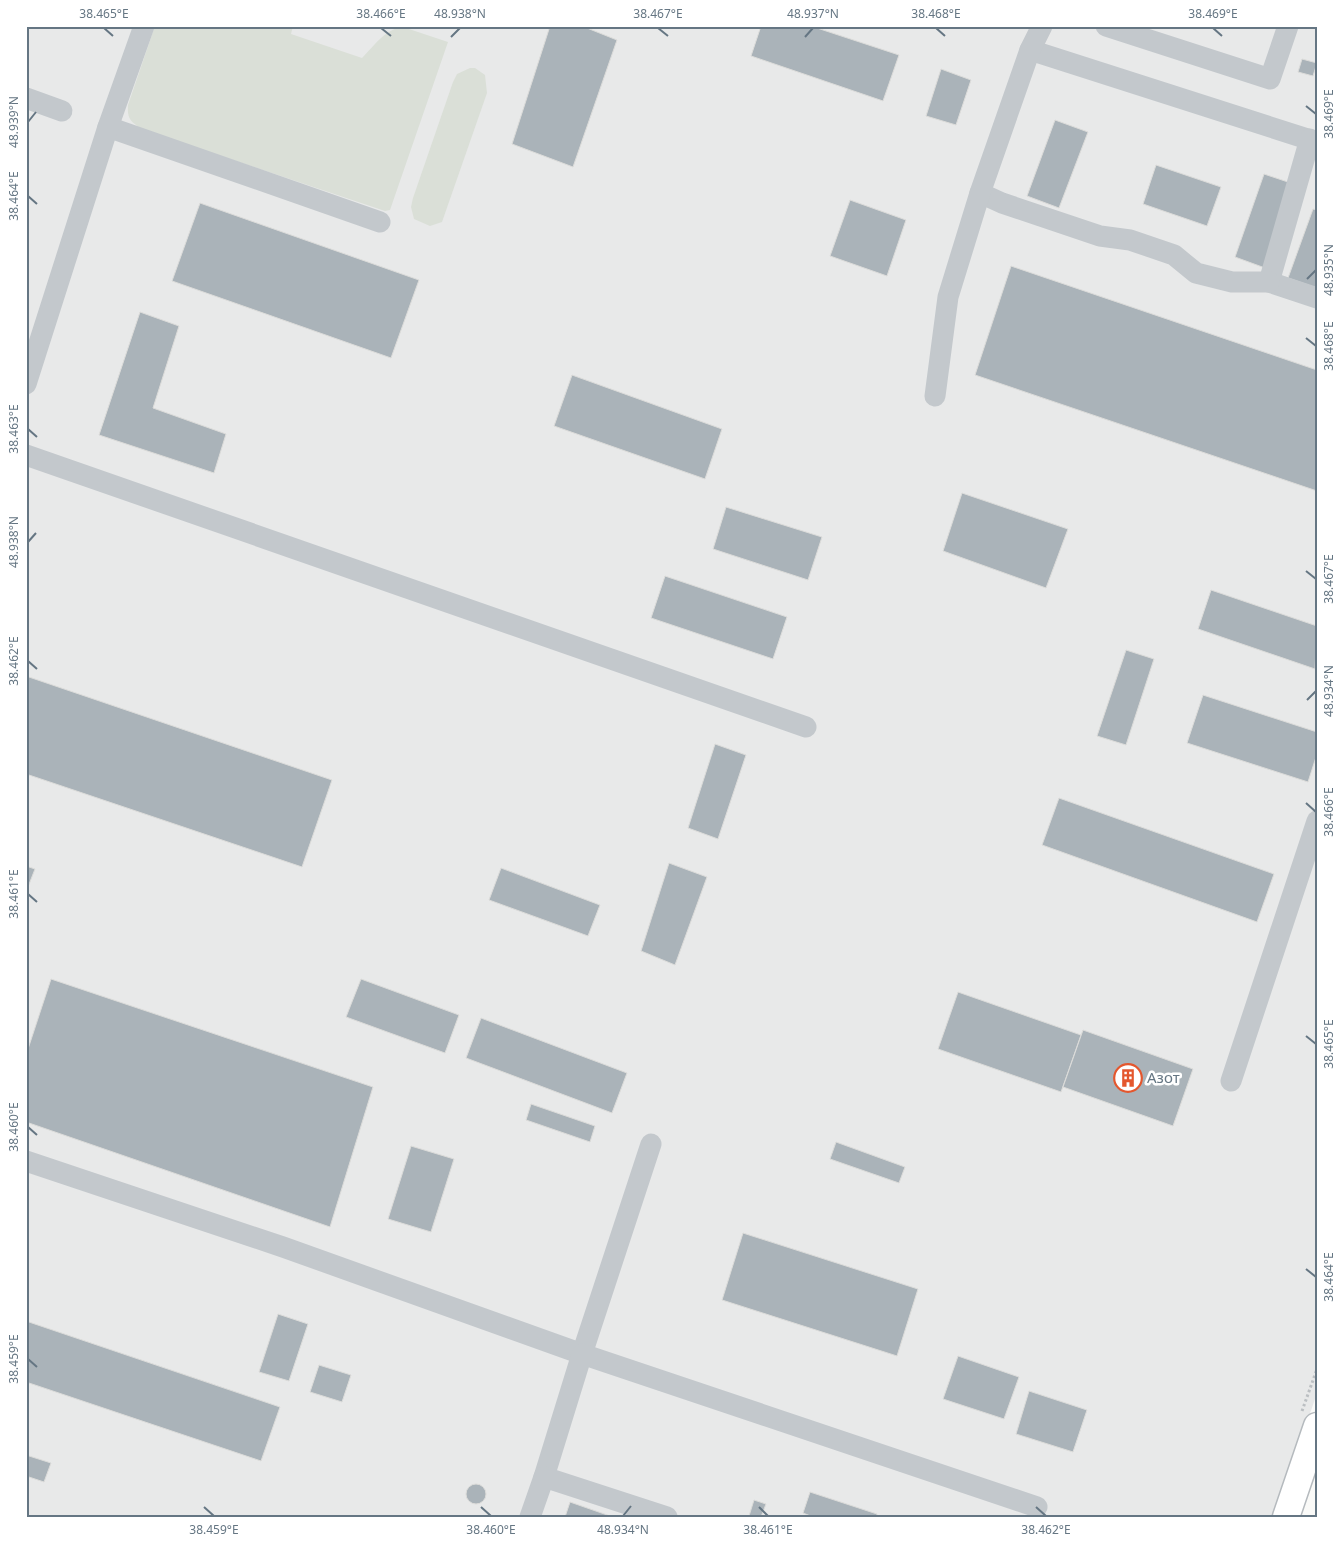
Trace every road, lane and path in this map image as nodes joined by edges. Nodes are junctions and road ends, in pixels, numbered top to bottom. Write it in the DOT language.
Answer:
graph roads {
  1 [pos="144,26"];
  2 [pos="1042,26"];
  3 [pos="1106,26"];
  4 [pos="1288,26"];
  5 [pos="1030,50"];
  6 [pos="26,98"];
  7 [pos="62,111"];
  8 [pos="108,128"];
  9 [pos="1313,141"];
  10 [pos="980,193"];
  11 [pos="380,222"];
  12 [pos="1269,282"];
  13 [pos="1317,298"];
  14 [pos="26,384"];
  15 [pos="935,396"];
  16 [pos="26,455"];
  17 [pos="806,727"];
  18 [pos="1317,821"];
  19 [pos="1231,1080"];
  20 [pos="651,1144"];
  21 [pos="26,1161"];
  22 [pos="582,1354"];
  23 [pos="1317,1426"];
  24 [pos="544,1477"];
  25 [pos="1037,1507"];
  26 [pos="530,1517"];
  27 [pos="667,1517"];
  28 [pos="1286,1517"];
  1 -- 8 [label="lane"];
  2 -- 5 [label="lane"];
  3 -- 4 [label="lane"];
  5 -- 9 [label="lane"];
  5 -- 10 [label="lane"];
  6 -- 7 [label="lane"];
  8 -- 11 [label="lane"];
  8 -- 14 [label="lane"];
  9 -- 12 [label="lane"];
  10 -- 12 [label="lane"];
  10 -- 15 [label="lane"];
  12 -- 13 [label="lane"];
  16 -- 17 [label="lane"];
  18 -- 19 [label="lane"];
  20 -- 22 [label="lane"];
  21 -- 22 [label="lane"];
  22 -- 24 [label="lane"];
  22 -- 25 [label="lane"];
  23 -- 28 [label="main road"];
  24 -- 26 [label="lane"];
  24 -- 27 [label="lane"];
}
